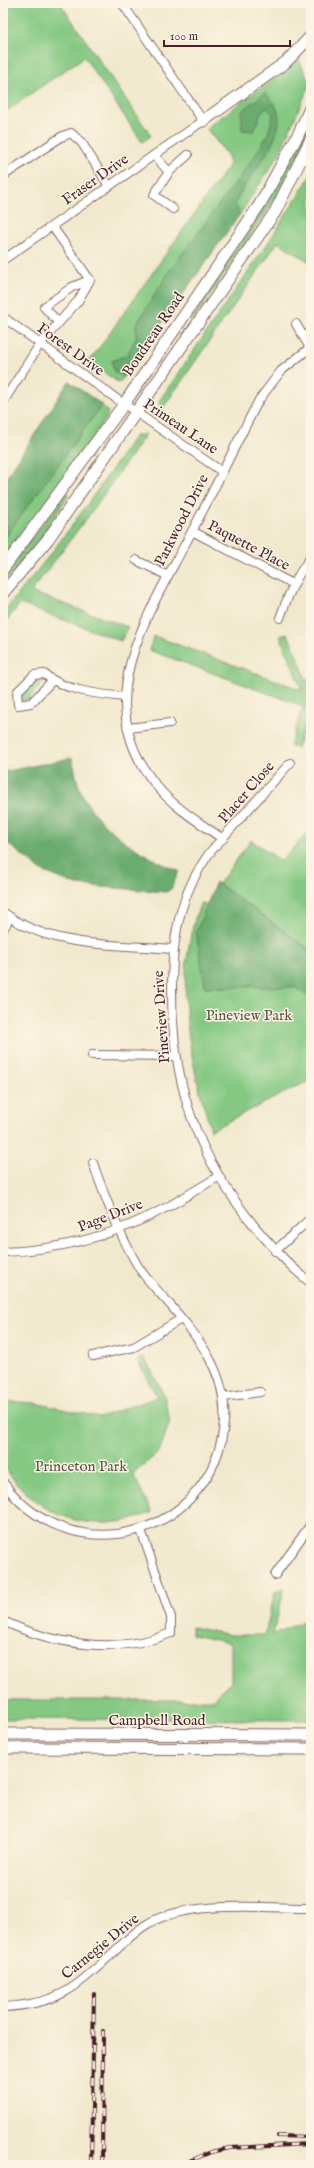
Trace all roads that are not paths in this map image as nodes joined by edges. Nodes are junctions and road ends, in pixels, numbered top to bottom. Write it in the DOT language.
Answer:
graph roads {
  1 [pos="122,3"];
  2 [pos="311,36"];
  3 [pos="311,106"];
  4 [pos="203,121"];
  5 [pos="311,139"];
  6 [pos="154,156"];
  7 [pos="188,156"];
  8 [pos="168,172"];
  9 [pos="3,176"];
  10 [pos="109,186"];
  11 [pos="173,209"];
  12 [pos="52,226"];
  13 [pos="3,260"];
  14 [pos="90,280"];
  15 [pos="3,317"];
  16 [pos="58,322"];
  17 [pos="296,324"];
  18 [pos="40,344"];
  19 [pos="311,347"];
  20 [pos="3,402"];
  21 [pos="124,404"];
  22 [pos="136,412"];
  23 [pos="222,471"];
  24 [pos="192,531"];
  25 [pos="311,557"];
  26 [pos="136,560"];
  27 [pos="3,569"];
  28 [pos="168,576"];
  29 [pos="293,584"];
  30 [pos="3,592"];
  31 [pos="280,618"];
  32 [pos="52,680"];
  33 [pos="124,698"];
  34 [pos="170,723"];
  35 [pos="128,728"];
  36 [pos="290,763"];
  37 [pos="223,839"];
  38 [pos="6,915"];
  39 [pos="3,930"];
  40 [pos="173,949"];
  41 [pos="92,1055"];
  42 [pos="176,1056"];
  43 [pos="93,1163"];
  44 [pos="218,1177"];
  45 [pos="311,1218"];
  46 [pos="120,1229"];
  47 [pos="275,1251"];
  48 [pos="3,1252"];
  49 [pos="311,1283"];
  50 [pos="181,1319"];
  51 [pos="94,1356"];
  52 [pos="260,1392"];
  53 [pos="223,1397"];
  54 [pos="3,1482"];
  55 [pos="311,1524"];
  56 [pos="141,1530"];
  57 [pos="275,1575"];
  58 [pos="3,1621"];
  59 [pos="3,1734"];
  60 [pos="311,1735"];
  61 [pos="3,1748"];
  62 [pos="311,1749"];
  63 [pos="311,1908"];
  64 [pos="3,2007"];
  1 -- 4 [label="street"];
  2 -- 4 [label="main road"];
  3 -- 21 [label="main road, Boudreau Road"];
  4 -- 6 [label="street, Fraser Drive"];
  5 -- 22 [label="main road, Boudreau Road"];
  6 -- 8 [label="street"];
  6 -- 10 [label="street, Fraser Drive"];
  7 -- 8 [label="street"];
  8 -- 11 [label="street"];
  9 -- 10 [label="street"];
  10 -- 12 [label="street, Fraser Drive"];
  12 -- 13 [label="street, Fraser Drive"];
  12 -- 14 [label="street"];
  14 -- 16 [label="street"];
  14 -- 16 [label="street"];
  15 -- 18 [label="street, Forest Drive"];
  16 -- 18 [label="street"];
  17 -- 19 [label="street, Parkwood Drive"];
  18 -- 20 [label="street"];
  18 -- 21 [label="street, Forest Drive"];
  19 -- 23 [label="street, Parkwood Drive"];
  21 -- 22 [label="street, Primeau Lane"];
  21 -- 27 [label="main road, Boudreau Road"];
  22 -- 23 [label="street, Primeau Lane"];
  22 -- 30 [label="main road, Boudreau Road"];
  23 -- 24 [label="street, Parkwood Drive"];
  24 -- 28 [label="street, Parkwood Drive"];
  24 -- 29 [label="street, Paquette Place"];
  25 -- 29 [label="street, Paquette Place"];
  26 -- 28 [label="street"];
  28 -- 33 [label="street, Parkwood Drive"];
  29 -- 31 [label="street, Paquette Place"];
  32 -- 32 [label="street"];
  32 -- 33 [label="street"];
  33 -- 35 [label="street, Parkwood Drive"];
  34 -- 35 [label="street"];
  35 -- 37 [label="street, Parkwood Drive"];
  36 -- 37 [label="street, Placer Close"];
  37 -- 40 [label="street, Pineview Drive"];
  38 -- 39 [label="street"];
  38 -- 40 [label="street"];
  40 -- 42 [label="street, Pineview Drive"];
  41 -- 42 [label="street"];
  42 -- 44 [label="street, Pineview Drive"];
  43 -- 46 [label="street"];
  44 -- 46 [label="street, Page Drive"];
  44 -- 47 [label="street, Pineview Drive"];
  45 -- 47 [label="street"];
  46 -- 48 [label="street, Page Drive"];
  46 -- 50 [label="street"];
  47 -- 49 [label="street, Pineview Drive"];
  50 -- 51 [label="street"];
  50 -- 53 [label="street"];
  52 -- 53 [label="street"];
  53 -- 56 [label="street"];
  54 -- 56 [label="street"];
  55 -- 57 [label="street"];
  56 -- 58 [label="street"];
  59 -- 60 [label="main road, Campbell Road"];
  61 -- 62 [label="main road, Campbell Road"];
  63 -- 64 [label="street, Carnegie Drive"];
}
